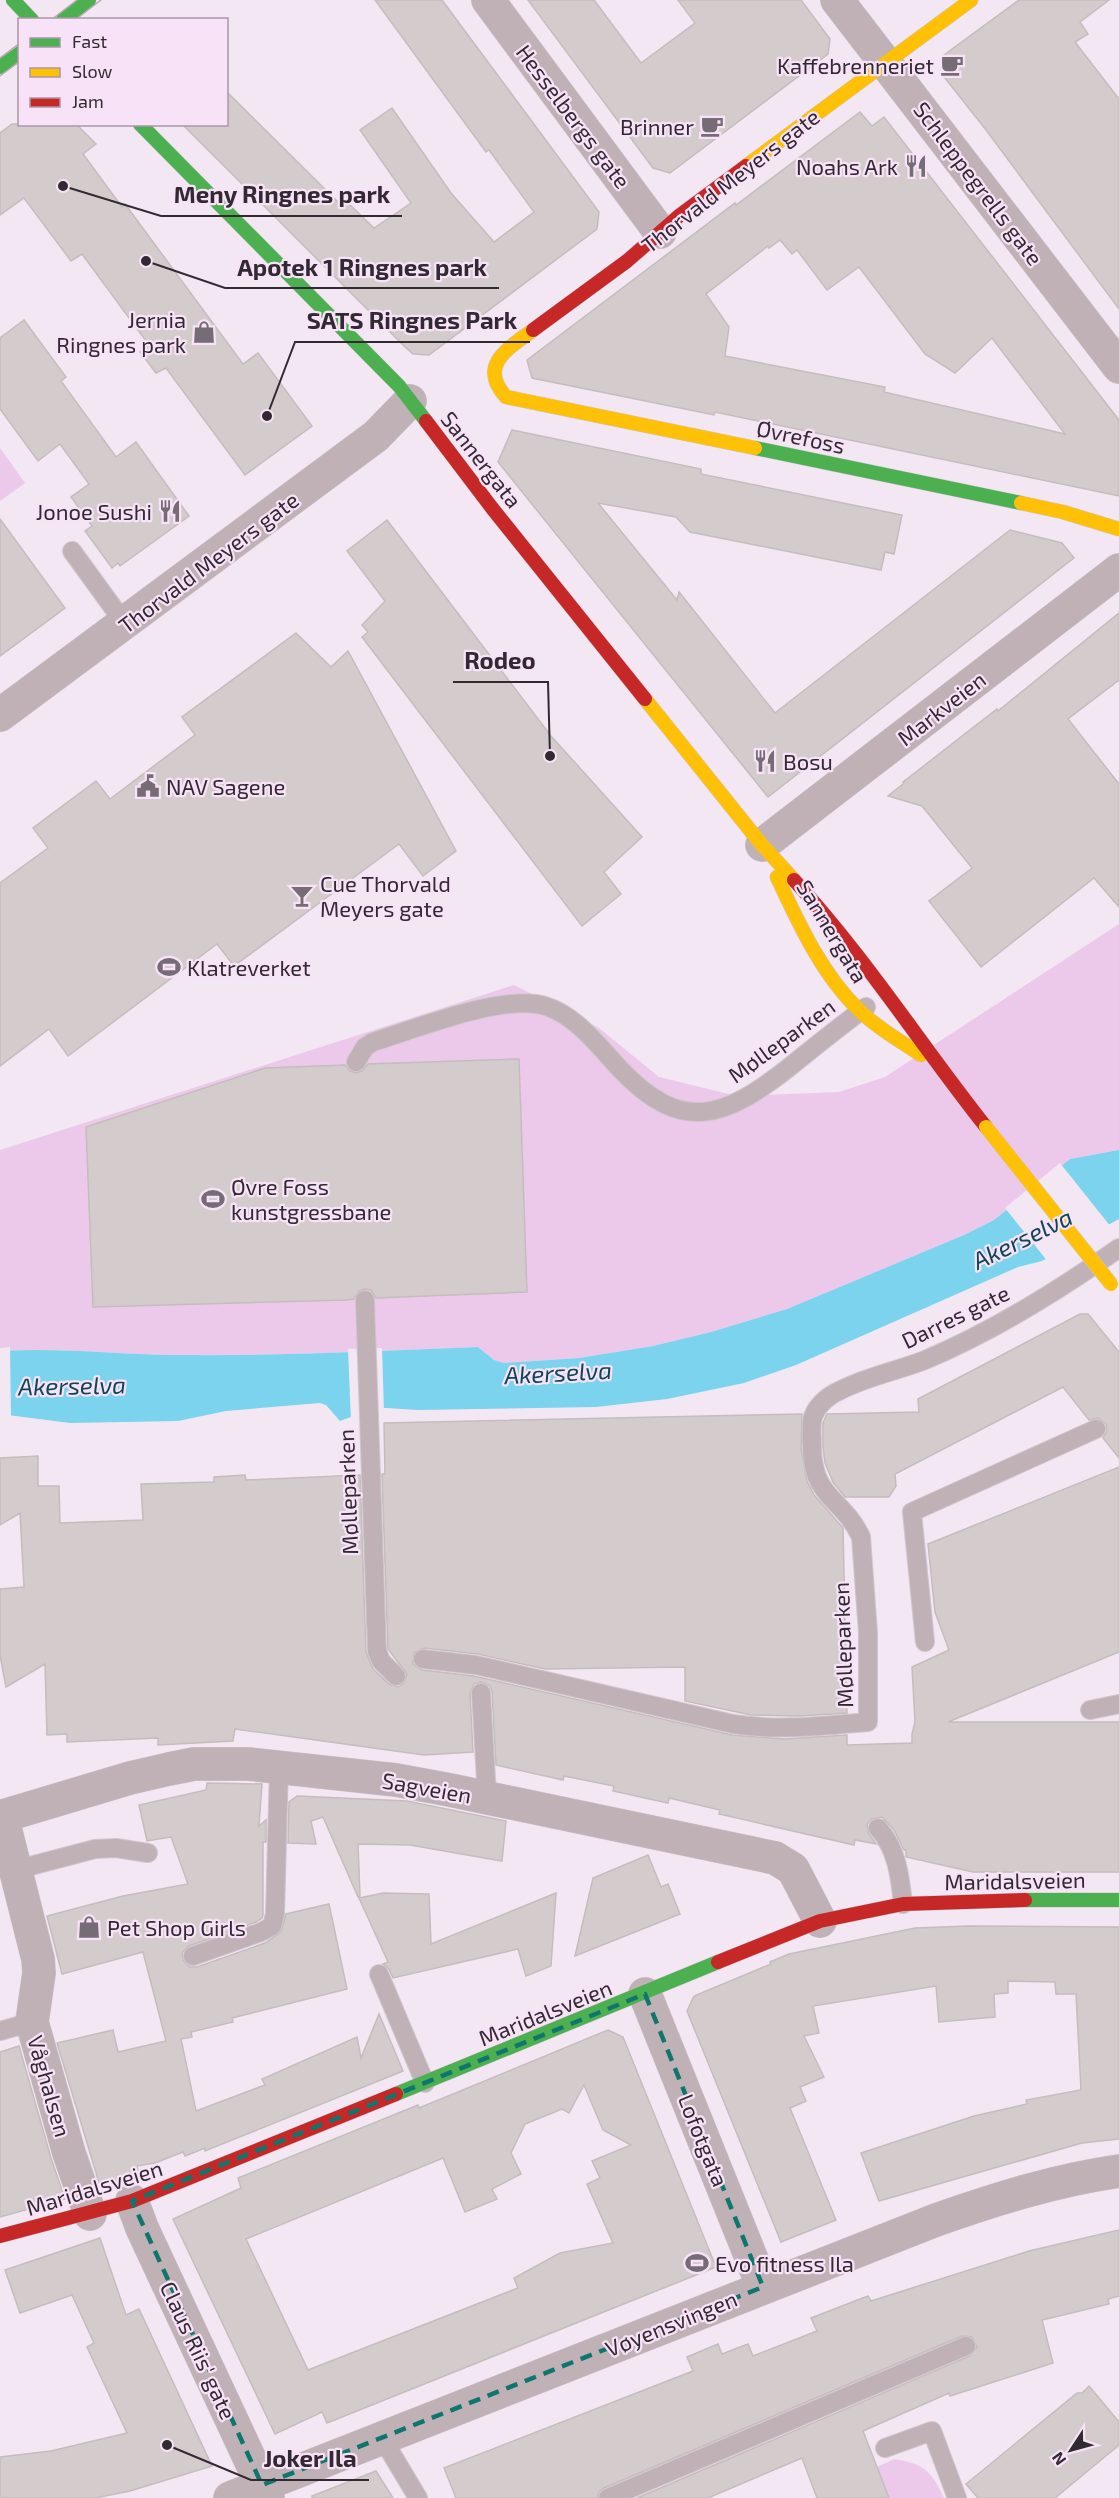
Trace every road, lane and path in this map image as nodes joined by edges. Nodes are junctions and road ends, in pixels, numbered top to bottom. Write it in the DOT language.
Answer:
graph roads {
  1 [pos="14,0"];
  2 [pos="89,0"];
  3 [pos="488,0"];
  4 [pos="837,0"];
  5 [pos="971,0"];
  6 [pos="30,18"];
  7 [pos="66,18"];
  8 [pos="18,54"];
  9 [pos="886,64"];
  10 [pos="0,67"];
  11 [pos="142,126"];
  12 [pos="660,232"];
  13 [pos="495,367"];
  14 [pos="1119,367"];
  15 [pos="410,401"];
  16 [pos="1119,529"];
  17 [pos="72,551"];
  18 [pos="1119,570"];
  19 [pos="124,624"];
  20 [pos="0,715"];
  21 [pos="762,845"];
  22 [pos="887,992"];
  23 [pos="860,1011"];
  24 [pos="356,1062"];
  25 [pos="940,1069"];
  26 [pos="1119,1248"];
  27 [pos="1115,1288"];
  28 [pos="365,1300"];
  29 [pos="812,1420"];
  30 [pos="1096,1429"];
  31 [pos="925,1641"];
  32 [pos="423,1659"];
  33 [pos="396,1676"];
  34 [pos="530,1678"];
  35 [pos="504,1686"];
  36 [pos="481,1693"];
  37 [pos="1119,1704"];
  38 [pos="1090,1710"];
  39 [pos="279,1766"];
  40 [pos="487,1797"];
  41 [pos="1,1817"];
  42 [pos="878,1828"];
  43 [pos="148,1852"];
  44 [pos="15,1870"];
  45 [pos="1119,1900"];
  46 [pos="903,1904"];
  47 [pos="820,1921"];
  48 [pos="193,1956"];
  49 [pos="379,1974"];
  50 [pos="645,1994"];
  51 [pos="32,2022"];
  52 [pos="0,2031"];
  53 [pos="425,2083"];
  54 [pos="1119,2171"];
  55 [pos="132,2201"];
  56 [pos="90,2214"];
  57 [pos="0,2236"];
  58 [pos="763,2287"];
  59 [pos="966,2346"];
  60 [pos="382,2438"];
  61 [pos="885,2448"];
  62 [pos="266,2492"];
  63 [pos="230,2498"];
  64 [pos="418,2498"];
  65 [pos="608,2498"];
  66 [pos="957,2498"];
  1 -- 6 [label="street"];
  2 -- 7 [label="street"];
  3 -- 12 [label="street, Hesselbergs gate"];
  4 -- 9 [label="street, Schleppegrells gate"];
  5 -- 9 [label="street, Thorvald Meyers gate"];
  8 -- 10 [label="street"];
  9 -- 12 [label="street, Thorvald Meyers gate"];
  9 -- 14 [label="street, Schleppegrells gate"];
  11 -- 15 [label="street, Sannergata"];
  12 -- 13 [label="street, Thorvald Meyers gate"];
  13 -- 16 [label="street, Øvrefoss"];
  15 -- 19 [label="street, Thorvald Meyers gate"];
  15 -- 21 [label="street, Sannergata"];
  17 -- 19 [label="lane"];
  18 -- 21 [label="street, Markveien"];
  19 -- 20 [label="street, Thorvald Meyers gate"];
  21 -- 22 [label="street, Sannergata"];
  21 -- 23 [label="street, Sannergata"];
  22 -- 23 [label="lane, Mølleparken"];
  22 -- 25 [label="street, Sannergata"];
  23 -- 24 [label="lane, Mølleparken"];
  23 -- 25 [label="street, Sannergata"];
  25 -- 27 [label="street, Sannergata, bridge"];
  26 -- 29 [label="lane, Darres gate"];
  28 -- 33 [label="lane, Mølleparken"];
  29 -- 34 [label="lane, Mølleparken"];
  30 -- 31 [label="lane"];
  32 -- 34 [label="lane, Mølleparken"];
  34 -- 35 [label="lane, Mølleparken"];
  36 -- 40 [label="lane"];
  37 -- 38 [label="lane"];
  39 -- 40 [label="street, Sagveien"];
  39 -- 41 [label="street, Sagveien"];
  39 -- 48 [label="lane"];
  40 -- 47 [label="street, Sagveien"];
  41 -- 44 [label="street, Våghalsen"];
  42 -- 46 [label="lane"];
  43 -- 44 [label="lane"];
  44 -- 51 [label="street, Våghalsen"];
  45 -- 46 [label="street, Maridalsveien"];
  46 -- 47 [label="street, Maridalsveien"];
  47 -- 50 [label="street, Maridalsveien"];
  49 -- 53 [label="lane"];
  50 -- 53 [label="street, Maridalsveien"];
  50 -- 58 [label="street, Lofotgata"];
  51 -- 52 [label="lane"];
  51 -- 56 [label="street, Våghalsen"];
  53 -- 55 [label="street, Maridalsveien"];
  54 -- 58 [label="street, Vøyensvingen"];
  55 -- 56 [label="street, Maridalsveien"];
  55 -- 62 [label="street, Claus Riis' gate"];
  56 -- 57 [label="street, Maridalsveien"];
  58 -- 60 [label="street, Vøyensvingen"];
  59 -- 65 [label="lane"];
  60 -- 62 [label="street, Vøyensvingen"];
  60 -- 64 [label="lane"];
  61 -- 66 [label="lane"];
  62 -- 63 [label="street, Vøyensvingen"];
}
